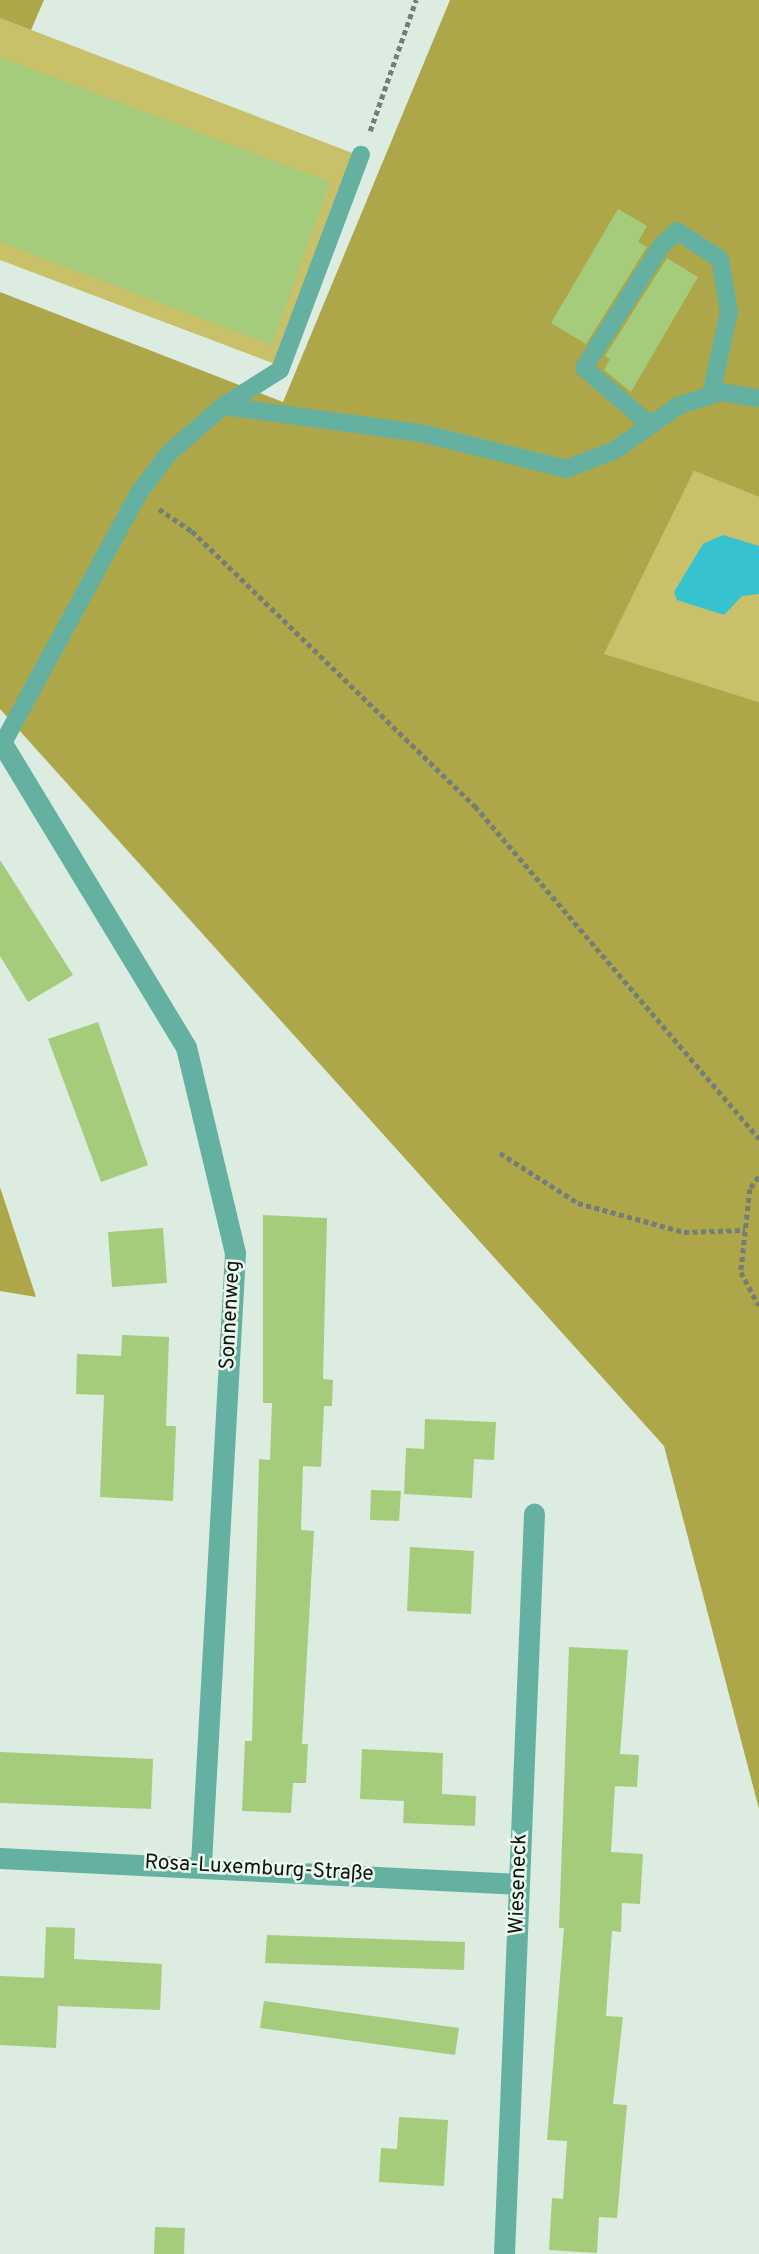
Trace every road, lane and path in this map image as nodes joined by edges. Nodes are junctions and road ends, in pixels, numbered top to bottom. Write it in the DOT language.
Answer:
graph roads {
  1 [pos="416,0"];
  2 [pos="361,155"];
  3 [pos="711,395"];
  4 [pos="759,398"];
  5 [pos="223,406"];
  6 [pos="648,423"];
  7 [pos="138,494"];
  8 [pos="1,741"];
  9 [pos="759,1139"];
  10 [pos="500,1153"];
  11 [pos="759,1177"];
  12 [pos="745,1230"];
  13 [pos="759,1306"];
  14 [pos="534,1514"];
  15 [pos="0,1858"];
  16 [pos="201,1864"];
  17 [pos="519,1884"];
  18 [pos="504,2254"];
  1 -- 2 [label="path"];
  2 -- 5 [label="lane"];
  3 -- 4 [label="lane"];
  3 -- 6 [label="lane"];
  3 -- 6 [label="lane"];
  5 -- 6 [label="lane"];
  5 -- 7 [label="lane"];
  7 -- 8 [label="lane"];
  7 -- 9 [label="path"];
  8 -- 16 [label="street, Sonnenweg"];
  10 -- 12 [label="path"];
  11 -- 12 [label="path"];
  12 -- 13 [label="path"];
  14 -- 17 [label="street, Wieseneck"];
  15 -- 16 [label="street, Rosa-Luxemburg-Straße"];
  16 -- 17 [label="street, Rosa-Luxemburg-Straße"];
  17 -- 18 [label="street, Wieseneck"];
}
